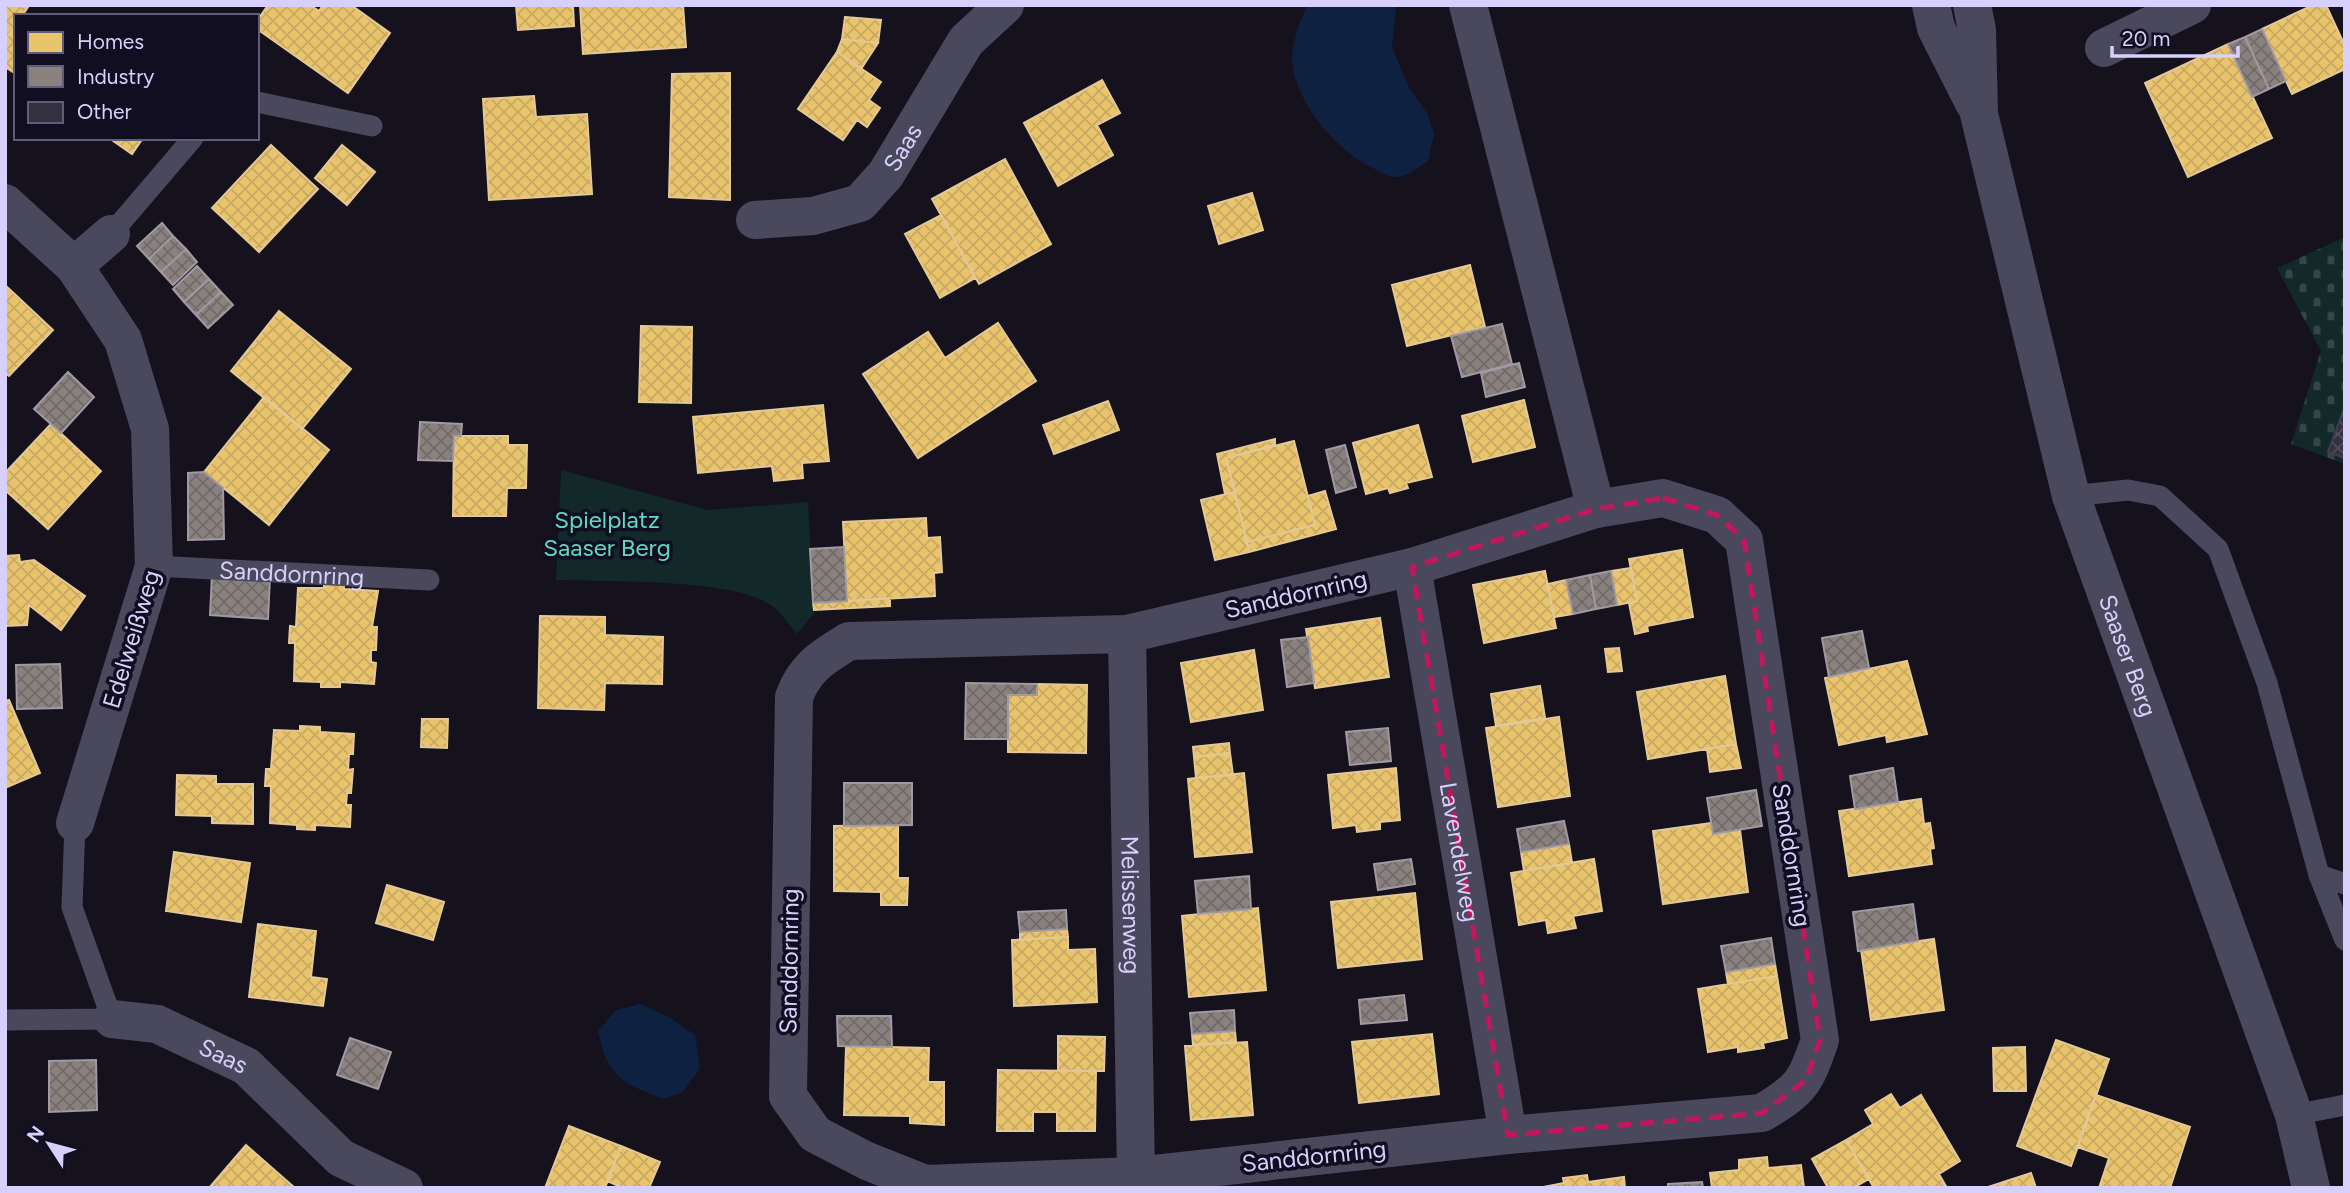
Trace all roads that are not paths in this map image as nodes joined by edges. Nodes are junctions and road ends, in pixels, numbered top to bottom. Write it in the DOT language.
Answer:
graph roads {
  1 [pos="1005,5"];
  2 [pos="1468,5"];
  3 [pos="1931,5"];
  4 [pos="1972,5"];
  5 [pos="2192,5"];
  6 [pos="2104,48"];
  7 [pos="259,102"];
  8 [pos="1979,114"];
  9 [pos="372,126"];
  10 [pos="191,140"];
  11 [pos="5,203"];
  12 [pos="755,220"];
  13 [pos="111,234"];
  14 [pos="74,266"];
  15 [pos="2071,496"];
  16 [pos="1596,509"];
  17 [pos="154,566"];
  18 [pos="1412,567"];
  19 [pos="429,580"];
  20 [pos="1127,634"];
  21 [pos="75,823"];
  22 [pos="2319,875"];
  23 [pos="2345,884"];
  24 [pos="2345,940"];
  25 [pos="112,1019"];
  26 [pos="5,1020"];
  27 [pos="2345,1105"];
  28 [pos="2294,1115"];
  29 [pos="1508,1135"];
  30 [pos="1136,1176"];
  31 [pos="404,1188"];
  32 [pos="2311,1188"];
  1 -- 12 [label="street, Saas"];
  2 -- 16 [label="street"];
  3 -- 8 [label="street, Saaser Berg"];
  4 -- 8 [label="street, Saaser Berg"];
  5 -- 6 [label="street"];
  7 -- 9 [label="lane"];
  8 -- 15 [label="street, Saaser Berg"];
  10 -- 13 [label="lane"];
  11 -- 14 [label="street, Edelweißweg"];
  13 -- 14 [label="street"];
  14 -- 17 [label="street, Edelweißweg"];
  15 -- 22 [label="lane"];
  15 -- 28 [label="street, Saaser Berg"];
  16 -- 18 [label="street, Sanddornring"];
  16 -- 29 [label="street, Sanddornring"];
  17 -- 19 [label="lane, Sanddornring"];
  17 -- 21 [label="street, Edelweißweg"];
  18 -- 20 [label="street, Sanddornring"];
  18 -- 29 [label="street, Lavendelweg"];
  20 -- 30 [label="street, Melissenweg"];
  20 -- 30 [label="street, Sanddornring"];
  21 -- 25 [label="lane, Edelweißweg"];
  22 -- 23 [label="lane"];
  22 -- 24 [label="lane"];
  25 -- 26 [label="lane, Saas"];
  25 -- 31 [label="street, Saas"];
  27 -- 28 [label="lane"];
  28 -- 32 [label="street, Saaser Berg"];
  29 -- 30 [label="street, Sanddornring"];
}
